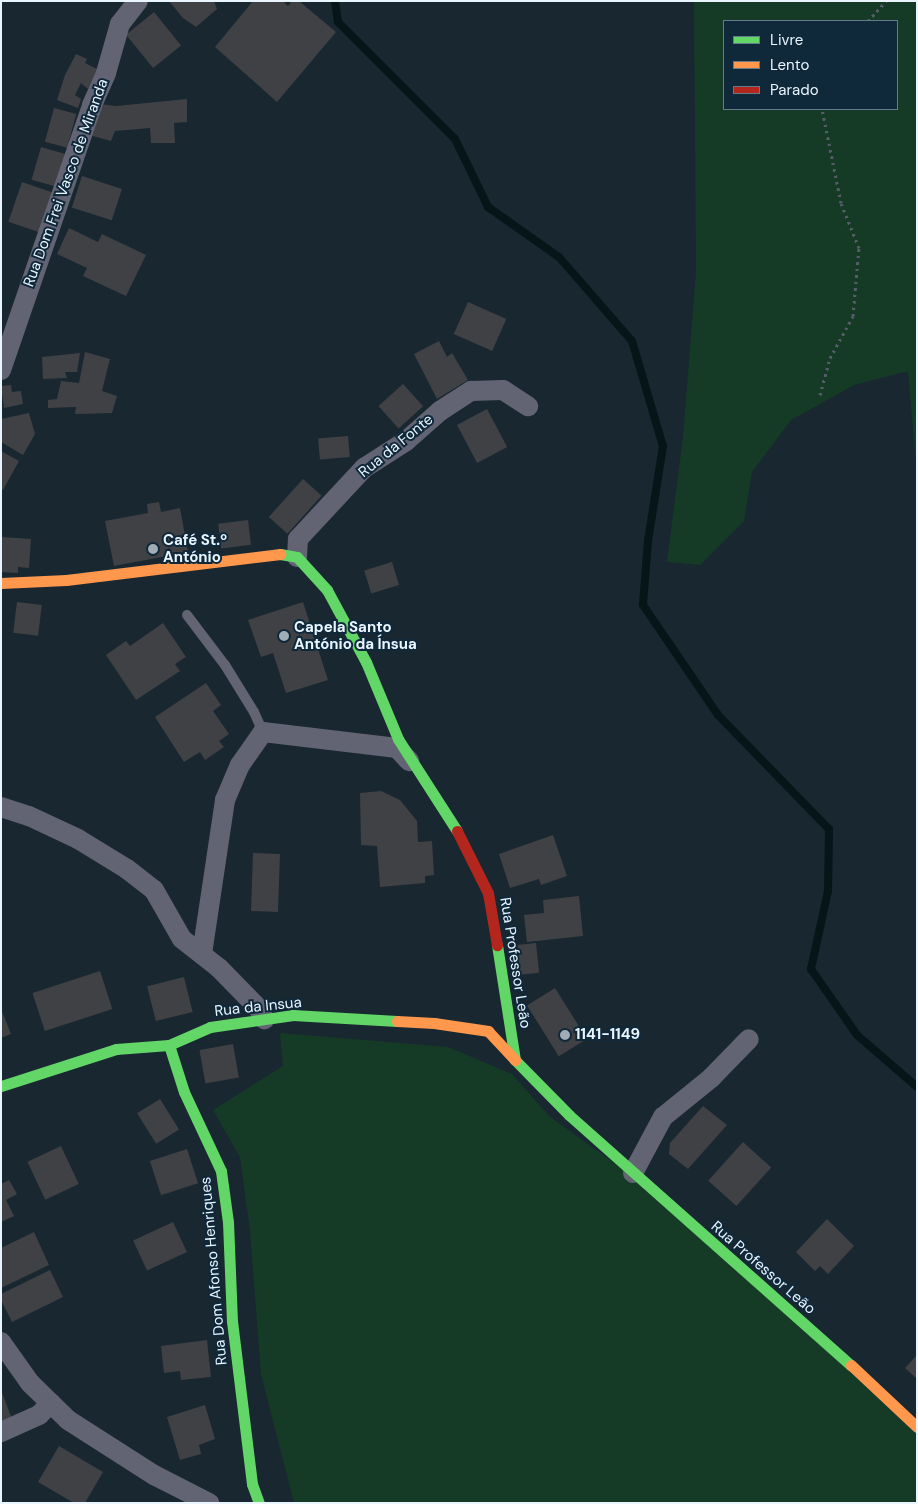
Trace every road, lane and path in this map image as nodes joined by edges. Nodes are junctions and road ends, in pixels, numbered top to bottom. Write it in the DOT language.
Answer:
graph roads {
  1 [pos="138,1"];
  2 [pos="886,1"];
  3 [pos="869,20"];
  4 [pos="822,110"];
  5 [pos="1,370"];
  6 [pos="820,394"];
  7 [pos="528,406"];
  8 [pos="297,558"];
  9 [pos="1,583"];
  10 [pos="187,615"];
  11 [pos="263,732"];
  12 [pos="419,772"];
  13 [pos="1,807"];
  14 [pos="202,954"];
  15 [pos="264,1020"];
  16 [pos="748,1039"];
  17 [pos="169,1045"];
  18 [pos="515,1060"];
  19 [pos="1,1086"];
  20 [pos="633,1173"];
  21 [pos="1,1342"];
  22 [pos="51,1403"];
  23 [pos="916,1425"];
  24 [pos="1,1432"];
  25 [pos="209,1503"];
  26 [pos="259,1503"];
  1 -- 5 [label="street, Rua Dom Frei Vasco de Miranda"];
  2 -- 3 [label="path"];
  4 -- 6 [label="path"];
  7 -- 8 [label="street, Rua da Fonte"];
  8 -- 9 [label="street"];
  8 -- 12 [label="street, Rua Professor Leão"];
  10 -- 11 [label="lane"];
  11 -- 12 [label="street"];
  11 -- 14 [label="street"];
  12 -- 18 [label="street, Rua Professor Leão"];
  13 -- 14 [label="street"];
  14 -- 15 [label="street"];
  15 -- 17 [label="street, Rua da Insua"];
  15 -- 18 [label="street, Rua da Insua"];
  16 -- 20 [label="street"];
  17 -- 19 [label="street, Rua da Insua"];
  17 -- 26 [label="street, Rua Dom Afonso Henriques"];
  18 -- 20 [label="street, Rua Professor Leão"];
  20 -- 23 [label="street, Rua Professor Leão"];
  21 -- 22 [label="street"];
  22 -- 24 [label="street"];
  22 -- 25 [label="street"];
}
